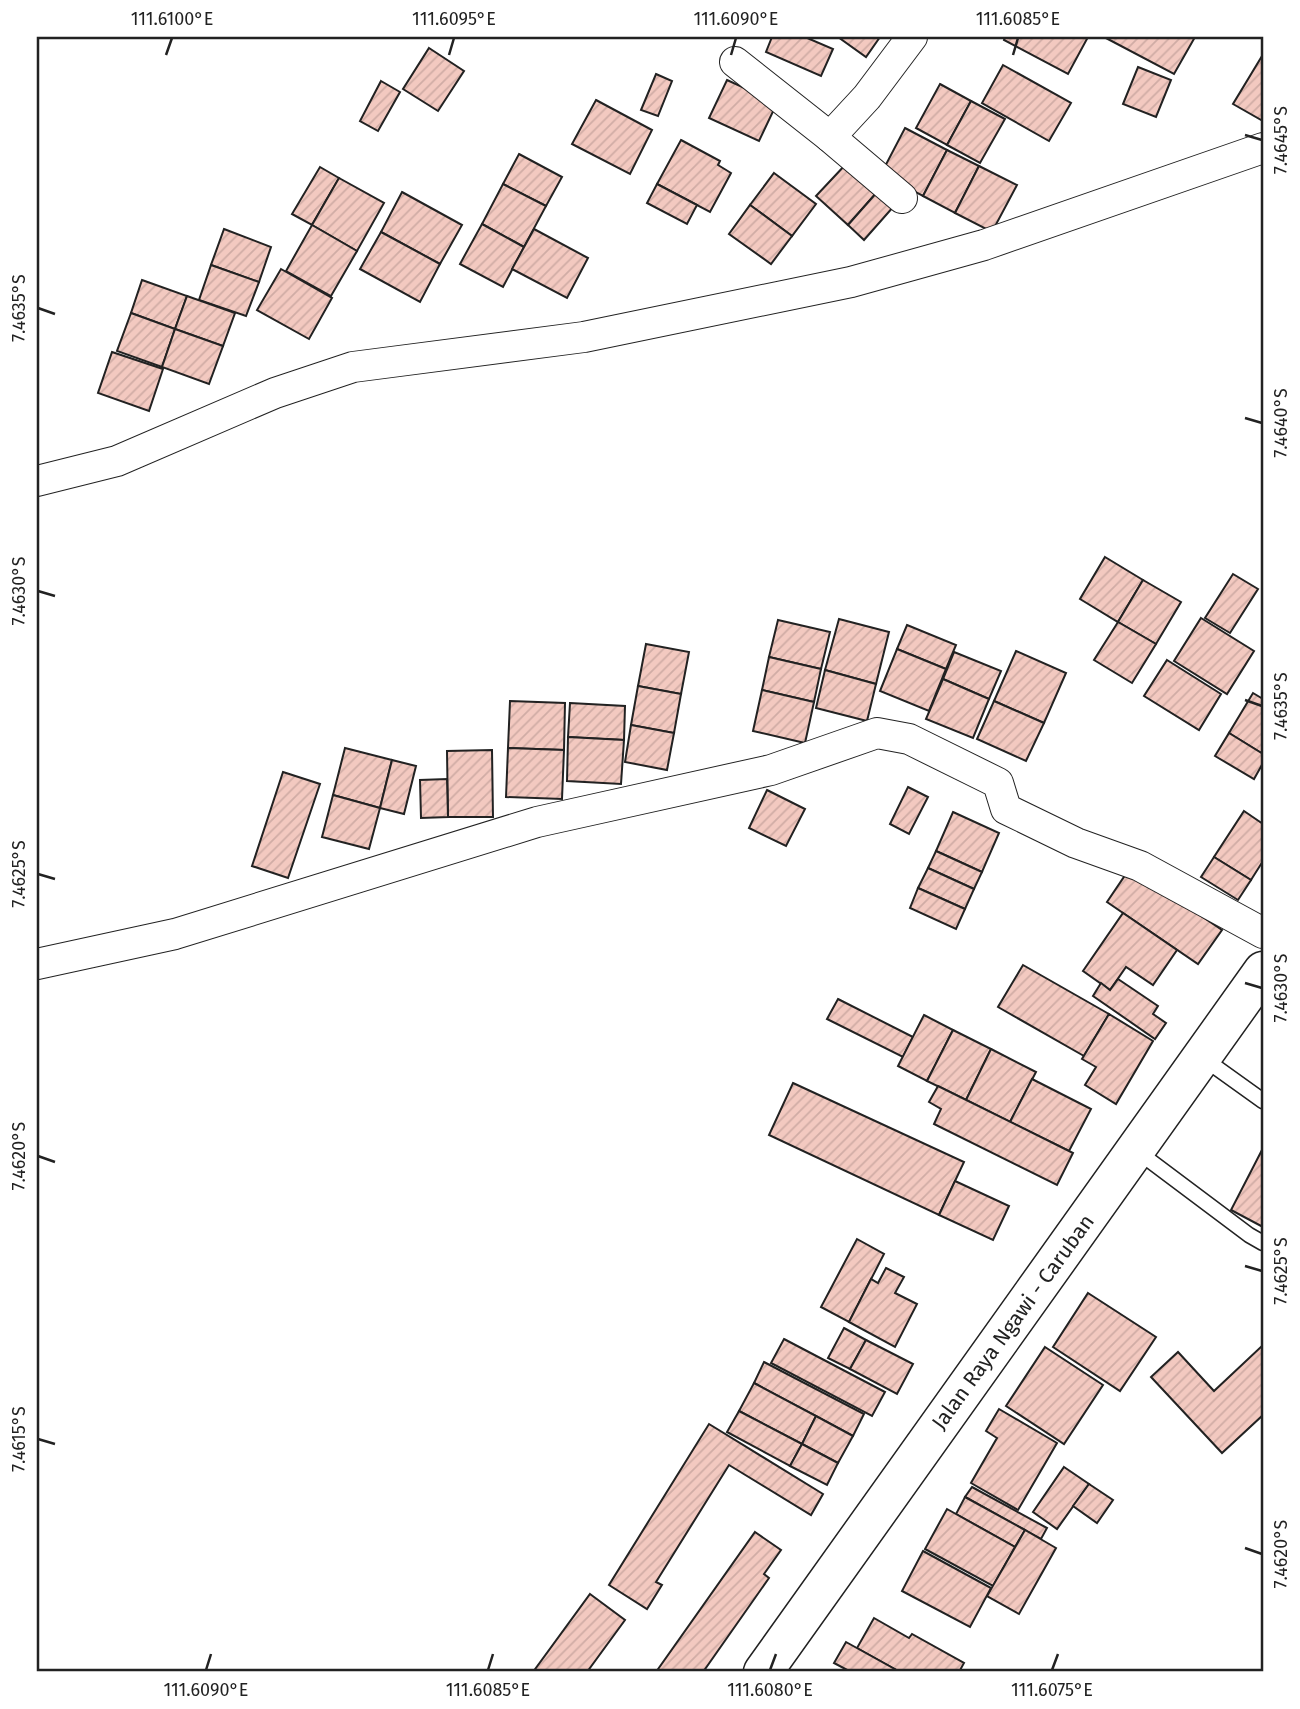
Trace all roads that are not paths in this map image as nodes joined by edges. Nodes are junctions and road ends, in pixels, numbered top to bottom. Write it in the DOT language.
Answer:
graph roads {
  1 [pos="912,37"];
  2 [pos="736,62"];
  3 [pos="830,137"];
  4 [pos="1263,148"];
  5 [pos="902,198"];
  6 [pos="37,481"];
  7 [pos="1263,933"];
  8 [pos="37,964"];
  9 [pos="1263,971"];
  10 [pos="1201,1057"];
  11 [pos="1263,1101"];
  12 [pos="1136,1150"];
  13 [pos="1263,1242"];
  14 [pos="763,1672"];
  1 -- 3 [label="street"];
  2 -- 3 [label="street"];
  3 -- 5 [label="street"];
  4 -- 6 [label="street"];
  7 -- 8 [label="street"];
  9 -- 10 [label="highway, Jalan Raya Ngawi - Caruban"];
  10 -- 11 [label="lane"];
  10 -- 12 [label="highway, Jalan Raya Ngawi - Caruban"];
  12 -- 13 [label="lane"];
  12 -- 14 [label="highway, Jalan Raya Ngawi - Caruban"];
}
